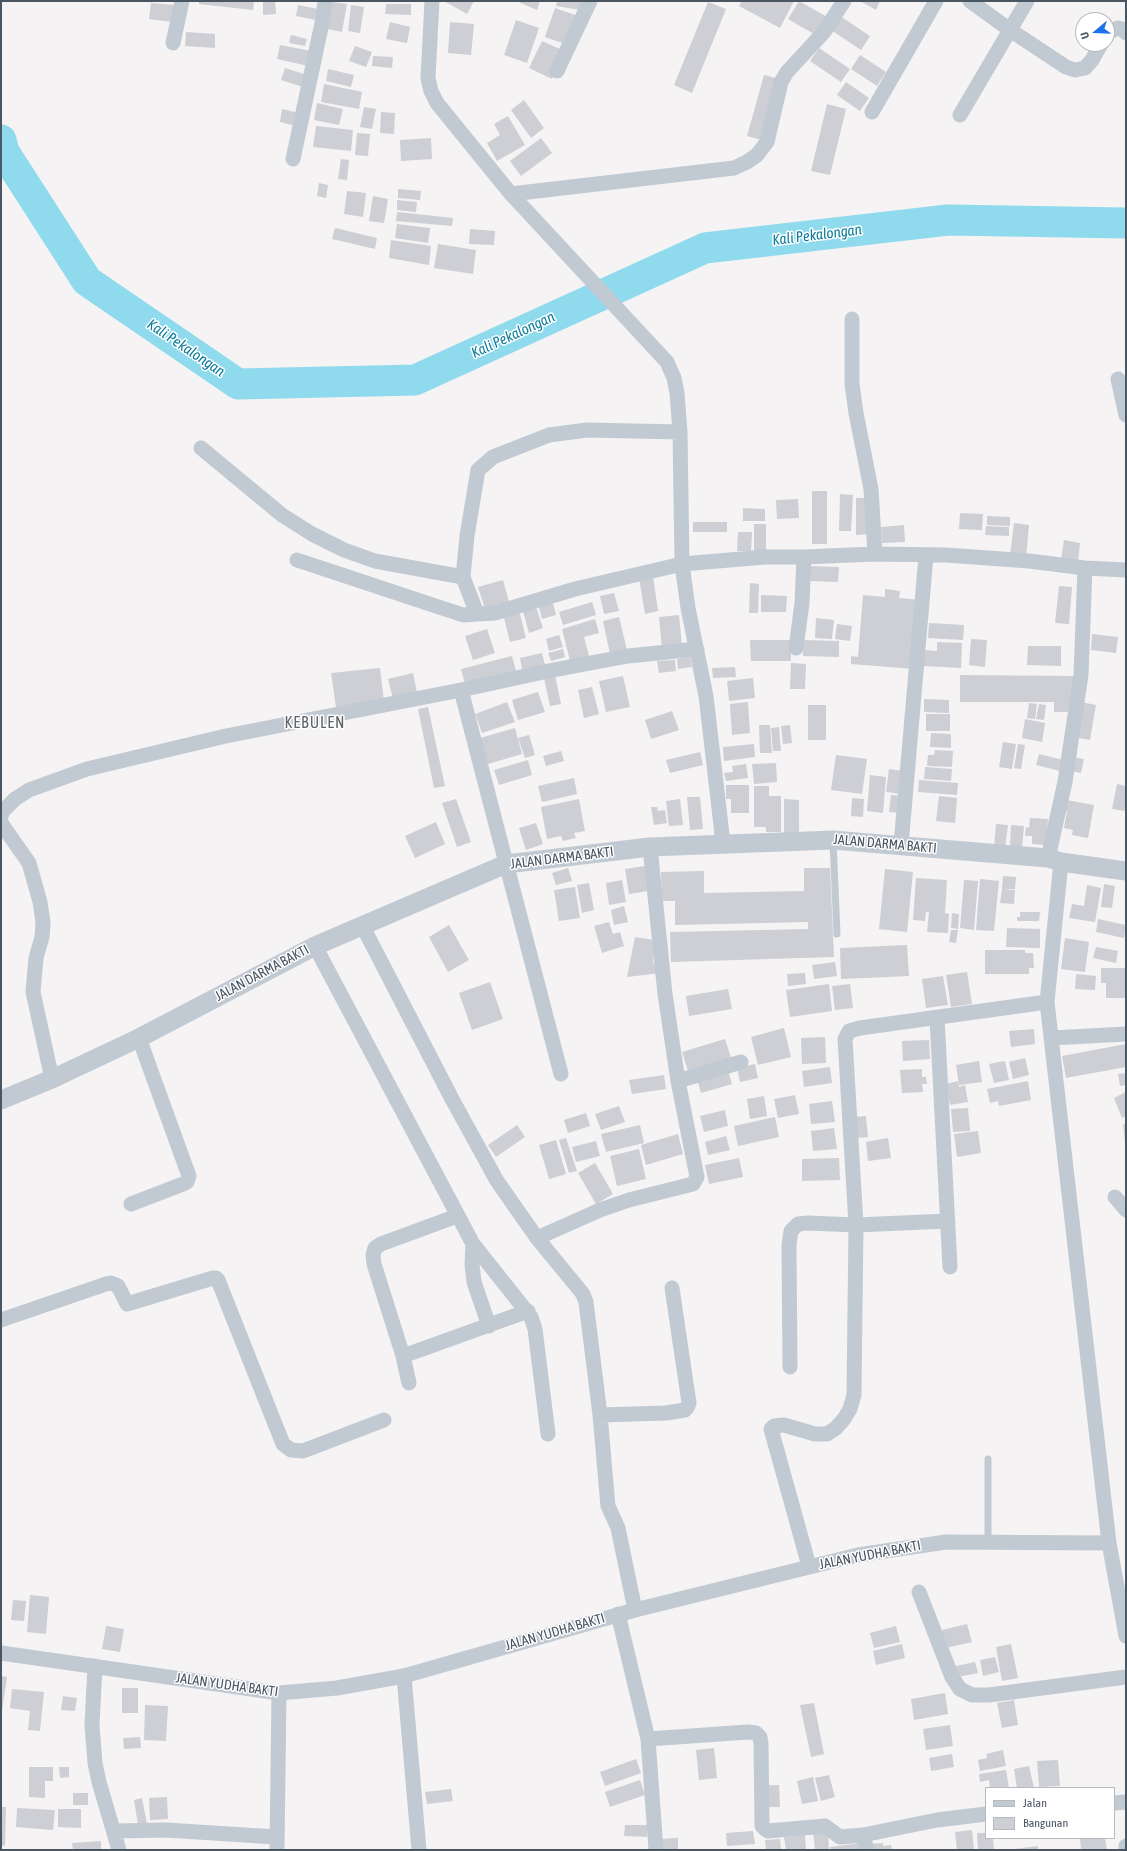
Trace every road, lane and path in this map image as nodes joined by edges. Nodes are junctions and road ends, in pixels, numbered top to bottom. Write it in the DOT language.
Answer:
graph roads {
  1 [pos="182,1"];
  2 [pos="325,1"];
  3 [pos="432,1"];
  4 [pos="590,1"];
  5 [pos="844,1"];
  6 [pos="936,1"];
  7 [pos="970,1"];
  8 [pos="1027,1"];
  9 [pos="1115,29"];
  10 [pos="1010,30"];
  11 [pos="1126,33"];
  12 [pos="174,43"];
  13 [pos="1097,52"];
  14 [pos="557,71"];
  15 [pos="872,112"];
  16 [pos="960,115"];
  17 [pos="293,159"];
  18 [pos="511,194"];
  19 [pos="852,320"];
  20 [pos="1118,379"];
  21 [pos="1126,415"];
  22 [pos="680,432"];
  23 [pos="201,448"];
  24 [pos="875,554"];
  25 [pos="926,556"];
  26 [pos="804,557"];
  27 [pos="296,560"];
  28 [pos="682,564"];
  29 [pos="1084,568"];
  30 [pos="1126,570"];
  31 [pos="463,577"];
  32 [pos="477,614"];
  33 [pos="796,648"];
  34 [pos="697,649"];
  35 [pos="461,690"];
  36 [pos="1,816"];
  37 [pos="1,823"];
  38 [pos="833,840"];
  39 [pos="723,843"];
  40 [pos="900,845"];
  41 [pos="650,847"];
  42 [pos="1055,860"];
  43 [pos="506,864"];
  44 [pos="1126,870"];
  45 [pos="362,925"];
  46 [pos="837,934"];
  47 [pos="315,946"];
  48 [pos="1047,1002"];
  49 [pos="937,1018"];
  50 [pos="1126,1034"];
  51 [pos="139,1038"];
  52 [pos="1051,1038"];
  53 [pos="741,1062"];
  54 [pos="561,1074"];
  55 [pos="52,1079"];
  56 [pos="678,1081"];
  57 [pos="1,1100"];
  58 [pos="1115,1197"];
  59 [pos="131,1204"];
  60 [pos="1126,1210"];
  61 [pos="457,1216"];
  62 [pos="948,1221"];
  63 [pos="856,1225"];
  64 [pos="537,1238"];
  65 [pos="473,1244"];
  66 [pos="950,1268"];
  67 [pos="672,1288"];
  68 [pos="528,1311"];
  69 [pos="1,1320"];
  70 [pos="489,1326"];
  71 [pos="403,1356"];
  72 [pos="790,1367"];
  73 [pos="409,1383"];
  74 [pos="600,1415"];
  75 [pos="384,1420"];
  76 [pos="548,1434"];
  77 [pos="988,1459"];
  78 [pos="988,1542"];
  79 [pos="1109,1543"];
  80 [pos="809,1566"];
  81 [pos="919,1592"];
  82 [pos="635,1610"];
  83 [pos="618,1614"];
  84 [pos="1126,1636"];
  85 [pos="1,1653"];
  86 [pos="95,1666"];
  87 [pos="404,1676"];
  88 [pos="1126,1678"];
  89 [pos="279,1693"];
  90 [pos="648,1739"];
  91 [pos="1126,1802"];
  92 [pos="1115,1804"];
  93 [pos="985,1814"];
  94 [pos="114,1830"];
  95 [pos="863,1835"];
  96 [pos="277,1843"];
  97 [pos="1126,1846"];
  98 [pos="119,1850"];
  99 [pos="419,1850"];
  100 [pos="656,1850"];
  101 [pos="867,1850"];
  102 [pos="1126,1850"];
  1 -- 12 [label="street"];
  2 -- 17 [label="street"];
  3 -- 18 [label="street"];
  4 -- 14 [label="street"];
  5 -- 18 [label="street"];
  6 -- 15 [label="street"];
  7 -- 10 [label="street"];
  8 -- 10 [label="street"];
  9 -- 11 [label="street"];
  10 -- 13 [label="street"];
  10 -- 16 [label="street"];
  18 -- 22 [label="street"];
  19 -- 24 [label="street"];
  20 -- 21 [label="street"];
  22 -- 28 [label="street"];
  22 -- 31 [label="street"];
  23 -- 31 [label="street"];
  24 -- 25 [label="street"];
  24 -- 26 [label="street"];
  25 -- 29 [label="street"];
  25 -- 40 [label="street"];
  26 -- 28 [label="street"];
  26 -- 33 [label="street"];
  27 -- 32 [label="street"];
  28 -- 32 [label="street"];
  28 -- 34 [label="street"];
  29 -- 30 [label="street"];
  29 -- 42 [label="street"];
  31 -- 32 [label="street"];
  34 -- 35 [label="street"];
  34 -- 39 [label="street"];
  35 -- 36 [label="street"];
  35 -- 43 [label="street"];
  37 -- 55 [label="street"];
  38 -- 39 [label="street, JALAN DARMA BAKTI"];
  38 -- 40 [label="street, JALAN DARMA BAKTI"];
  38 -- 46 [label="lane"];
  39 -- 41 [label="street, JALAN DARMA BAKTI"];
  40 -- 42 [label="street, JALAN DARMA BAKTI"];
  41 -- 43 [label="street, JALAN DARMA BAKTI"];
  41 -- 56 [label="street"];
  42 -- 44 [label="street, JALAN DARMA BAKTI"];
  42 -- 48 [label="street"];
  43 -- 45 [label="street, JALAN DARMA BAKTI"];
  43 -- 54 [label="street"];
  45 -- 47 [label="street, JALAN DARMA BAKTI"];
  45 -- 64 [label="street"];
  47 -- 51 [label="street, JALAN DARMA BAKTI"];
  47 -- 61 [label="street"];
  48 -- 49 [label="street"];
  48 -- 52 [label="street"];
  49 -- 62 [label="street"];
  49 -- 63 [label="street"];
  50 -- 52 [label="street"];
  51 -- 55 [label="street, JALAN DARMA BAKTI"];
  51 -- 59 [label="street"];
  52 -- 79 [label="street"];
  53 -- 56 [label="street"];
  55 -- 57 [label="street, JALAN DARMA BAKTI"];
  56 -- 64 [label="street"];
  58 -- 60 [label="street"];
  61 -- 65 [label="street"];
  61 -- 71 [label="street"];
  62 -- 63 [label="street"];
  62 -- 66 [label="street"];
  63 -- 72 [label="street"];
  63 -- 80 [label="street"];
  64 -- 74 [label="street"];
  65 -- 68 [label="street"];
  65 -- 70 [label="street"];
  67 -- 74 [label="street"];
  68 -- 70 [label="street"];
  68 -- 76 [label="street"];
  69 -- 75 [label="street"];
  70 -- 71 [label="street"];
  71 -- 73 [label="street"];
  74 -- 82 [label="street"];
  77 -- 78 [label="lane"];
  78 -- 79 [label="street, JALAN YUDHA BAKTI"];
  78 -- 80 [label="street, JALAN YUDHA BAKTI"];
  79 -- 84 [label="street"];
  80 -- 82 [label="street, JALAN YUDHA BAKTI"];
  81 -- 88 [label="street"];
  82 -- 83 [label="street, JALAN YUDHA BAKTI"];
  83 -- 87 [label="street, JALAN YUDHA BAKTI"];
  83 -- 90 [label="street"];
  85 -- 86 [label="street, JALAN YUDHA BAKTI"];
  86 -- 89 [label="street, JALAN YUDHA BAKTI"];
  86 -- 94 [label="street"];
  87 -- 89 [label="street, JALAN YUDHA BAKTI"];
  87 -- 99 [label="street"];
  89 -- 96 [label="street"];
  90 -- 95 [label="street"];
  90 -- 100 [label="street"];
  91 -- 92 [label="street"];
  93 -- 95 [label="street"];
  94 -- 96 [label="street"];
  94 -- 98 [label="street"];
  95 -- 101 [label="street"];
  97 -- 102 [label="street"];
}
